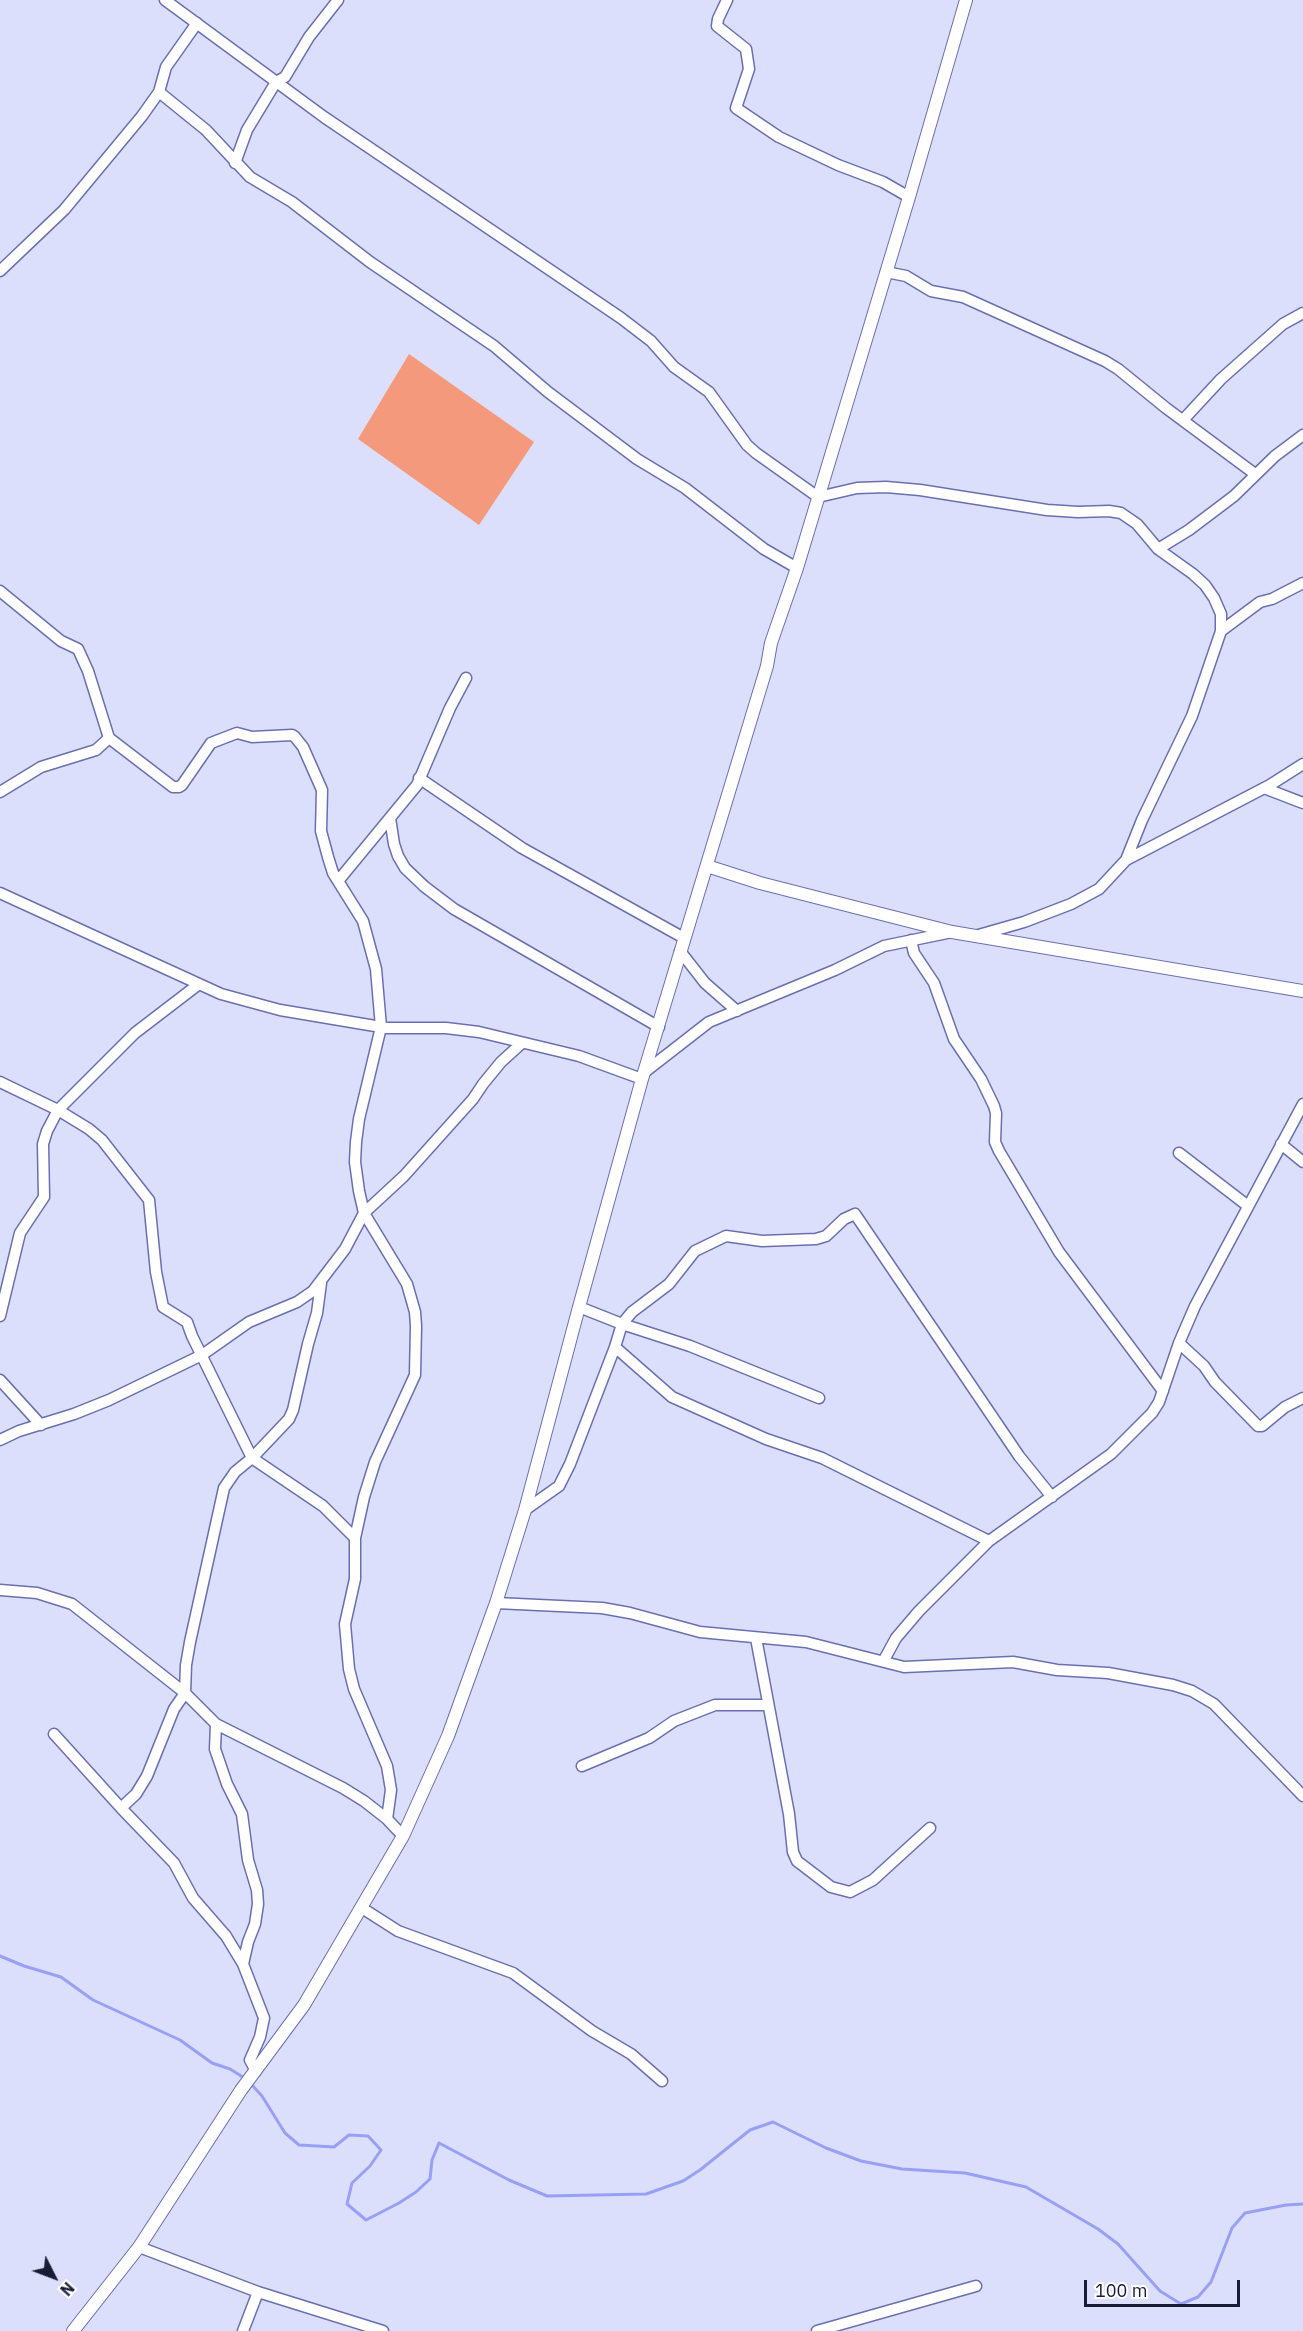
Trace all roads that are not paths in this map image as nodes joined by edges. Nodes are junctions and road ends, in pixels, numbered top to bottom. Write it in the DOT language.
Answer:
graph roads {
  1 [pos="165,0"];
  2 [pos="338,0"];
  3 [pos="727,0"];
  4 [pos="966,0"];
  5 [pos="197,22"];
  6 [pos="276,82"];
  7 [pos="159,93"];
  8 [pos="235,162"];
  9 [pos="909,197"];
  10 [pos="0,271"];
  11 [pos="886,272"];
  12 [pos="1303,313"];
  13 [pos="1183,420"];
  14 [pos="1303,435"];
  15 [pos="1255,474"];
  16 [pos="818,497"];
  17 [pos="1158,549"];
  18 [pos="797,568"];
  19 [pos="1303,583"];
  20 [pos="0,591"];
  21 [pos="1221,631"];
  22 [pos="466,678"];
  23 [pos="109,738"];
  24 [pos="1303,764"];
  25 [pos="420,778"];
  26 [pos="1264,788"];
  27 [pos="0,792"];
  28 [pos="1303,803"];
  29 [pos="390,818"];
  30 [pos="1126,860"];
  31 [pos="707,866"];
  32 [pos="338,881"];
  33 [pos="0,893"];
  34 [pos="952,932"];
  35 [pos="974,936"];
  36 [pos="684,938"];
  37 [pos="912,940"];
  38 [pos="680,951"];
  39 [pos="199,984"];
  40 [pos="1303,991"];
  41 [pos="737,1011"];
  42 [pos="381,1027"];
  43 [pos="658,1027"];
  44 [pos="522,1043"];
  45 [pos="644,1075"];
  46 [pos="0,1082"];
  47 [pos="1303,1104"];
  48 [pos="58,1110"];
  49 [pos="1281,1144"];
  50 [pos="1179,1153"];
  51 [pos="1303,1162"];
  52 [pos="1248,1206"];
  53 [pos="364,1213"];
  54 [pos="321,1283"];
  55 [pos="579,1307"];
  56 [pos="0,1316"];
  57 [pos="622,1324"];
  58 [pos="1179,1343"];
  59 [pos="615,1347"];
  60 [pos="202,1355"];
  61 [pos="0,1380"];
  62 [pos="1163,1391"];
  63 [pos="819,1398"];
  64 [pos="1303,1398"];
  65 [pos="41,1425"];
  66 [pos="0,1440"];
  67 [pos="252,1458"];
  68 [pos="1052,1497"];
  69 [pos="525,1510"];
  70 [pos="355,1538"];
  71 [pos="989,1541"];
  72 [pos="0,1590"];
  73 [pos="496,1604"];
  74 [pos="756,1638"];
  75 [pos="884,1660"];
  76 [pos="184,1693"];
  77 [pos="768,1706"];
  78 [pos="216,1724"];
  79 [pos="54,1734"];
  80 [pos="582,1766"];
  81 [pos="1303,1796"];
  82 [pos="121,1808"];
  83 [pos="387,1819"];
  84 [pos="930,1828"];
  85 [pos="403,1836"];
  86 [pos="362,1908"];
  87 [pos="243,1964"];
  88 [pos="254,2074"];
  89 [pos="662,2081"];
  90 [pos="139,2247"];
  91 [pos="976,2286"];
  92 [pos="258,2292"];
  93 [pos="73,2331"];
  94 [pos="243,2331"];
  95 [pos="383,2331"];
  96 [pos="817,2331"];
  1 -- 5 [label="street"];
  2 -- 6 [label="street"];
  3 -- 9 [label="street"];
  4 -- 9 [label="street"];
  5 -- 6 [label="street"];
  5 -- 7 [label="street"];
  6 -- 8 [label="street"];
  6 -- 16 [label="street"];
  7 -- 8 [label="street"];
  7 -- 10 [label="street"];
  8 -- 18 [label="street"];
  9 -- 11 [label="street"];
  11 -- 13 [label="street"];
  11 -- 16 [label="street"];
  12 -- 13 [label="street"];
  13 -- 15 [label="street"];
  14 -- 15 [label="street"];
  15 -- 17 [label="street"];
  16 -- 17 [label="street"];
  16 -- 18 [label="street"];
  17 -- 21 [label="street"];
  18 -- 31 [label="street"];
  19 -- 21 [label="street"];
  20 -- 23 [label="street"];
  21 -- 30 [label="street"];
  22 -- 25 [label="street"];
  23 -- 27 [label="street"];
  23 -- 32 [label="street"];
  24 -- 26 [label="street"];
  25 -- 29 [label="street"];
  25 -- 36 [label="street"];
  26 -- 28 [label="street"];
  26 -- 30 [label="street"];
  29 -- 32 [label="street"];
  29 -- 43 [label="street"];
  30 -- 35 [label="street"];
  31 -- 34 [label="street"];
  31 -- 36 [label="street"];
  32 -- 42 [label="street"];
  33 -- 39 [label="street"];
  34 -- 35 [label="street"];
  34 -- 37 [label="street"];
  35 -- 40 [label="street"];
  36 -- 38 [label="street"];
  37 -- 41 [label="street"];
  37 -- 62 [label="street"];
  38 -- 41 [label="street"];
  38 -- 43 [label="street"];
  39 -- 42 [label="street"];
  39 -- 48 [label="street"];
  41 -- 45 [label="street"];
  42 -- 44 [label="street"];
  42 -- 53 [label="street"];
  43 -- 45 [label="street"];
  44 -- 45 [label="street"];
  44 -- 53 [label="street"];
  45 -- 55 [label="street"];
  46 -- 48 [label="street"];
  47 -- 49 [label="street"];
  48 -- 56 [label="street"];
  48 -- 60 [label="street"];
  49 -- 51 [label="street"];
  49 -- 52 [label="street"];
  50 -- 52 [label="street"];
  52 -- 58 [label="street"];
  53 -- 54 [label="street"];
  53 -- 70 [label="street"];
  54 -- 60 [label="street"];
  54 -- 67 [label="street"];
  55 -- 57 [label="street"];
  55 -- 69 [label="street"];
  57 -- 59 [label="street"];
  57 -- 63 [label="street"];
  57 -- 68 [label="street"];
  58 -- 62 [label="street"];
  58 -- 64 [label="street"];
  59 -- 69 [label="street"];
  59 -- 71 [label="street"];
  60 -- 65 [label="street"];
  60 -- 67 [label="street"];
  61 -- 65 [label="street"];
  62 -- 68 [label="street"];
  65 -- 66 [label="street"];
  67 -- 70 [label="street"];
  67 -- 76 [label="street"];
  68 -- 71 [label="street"];
  69 -- 73 [label="street"];
  70 -- 83 [label="street"];
  71 -- 75 [label="street"];
  72 -- 76 [label="street"];
  73 -- 74 [label="street"];
  73 -- 85 [label="street"];
  74 -- 75 [label="street"];
  74 -- 77 [label="street"];
  75 -- 81 [label="street"];
  76 -- 78 [label="street"];
  76 -- 82 [label="street"];
  77 -- 80 [label="street"];
  77 -- 84 [label="street"];
  78 -- 83 [label="street"];
  78 -- 87 [label="street"];
  79 -- 82 [label="street"];
  82 -- 87 [label="street"];
  83 -- 85 [label="street"];
  85 -- 86 [label="street"];
  86 -- 88 [label="street"];
  86 -- 89 [label="street"];
  87 -- 88 [label="street"];
  88 -- 90 [label="street"];
  90 -- 92 [label="street"];
  90 -- 93 [label="street"];
  91 -- 96 [label="street"];
  92 -- 94 [label="street"];
  92 -- 95 [label="street"];
}
